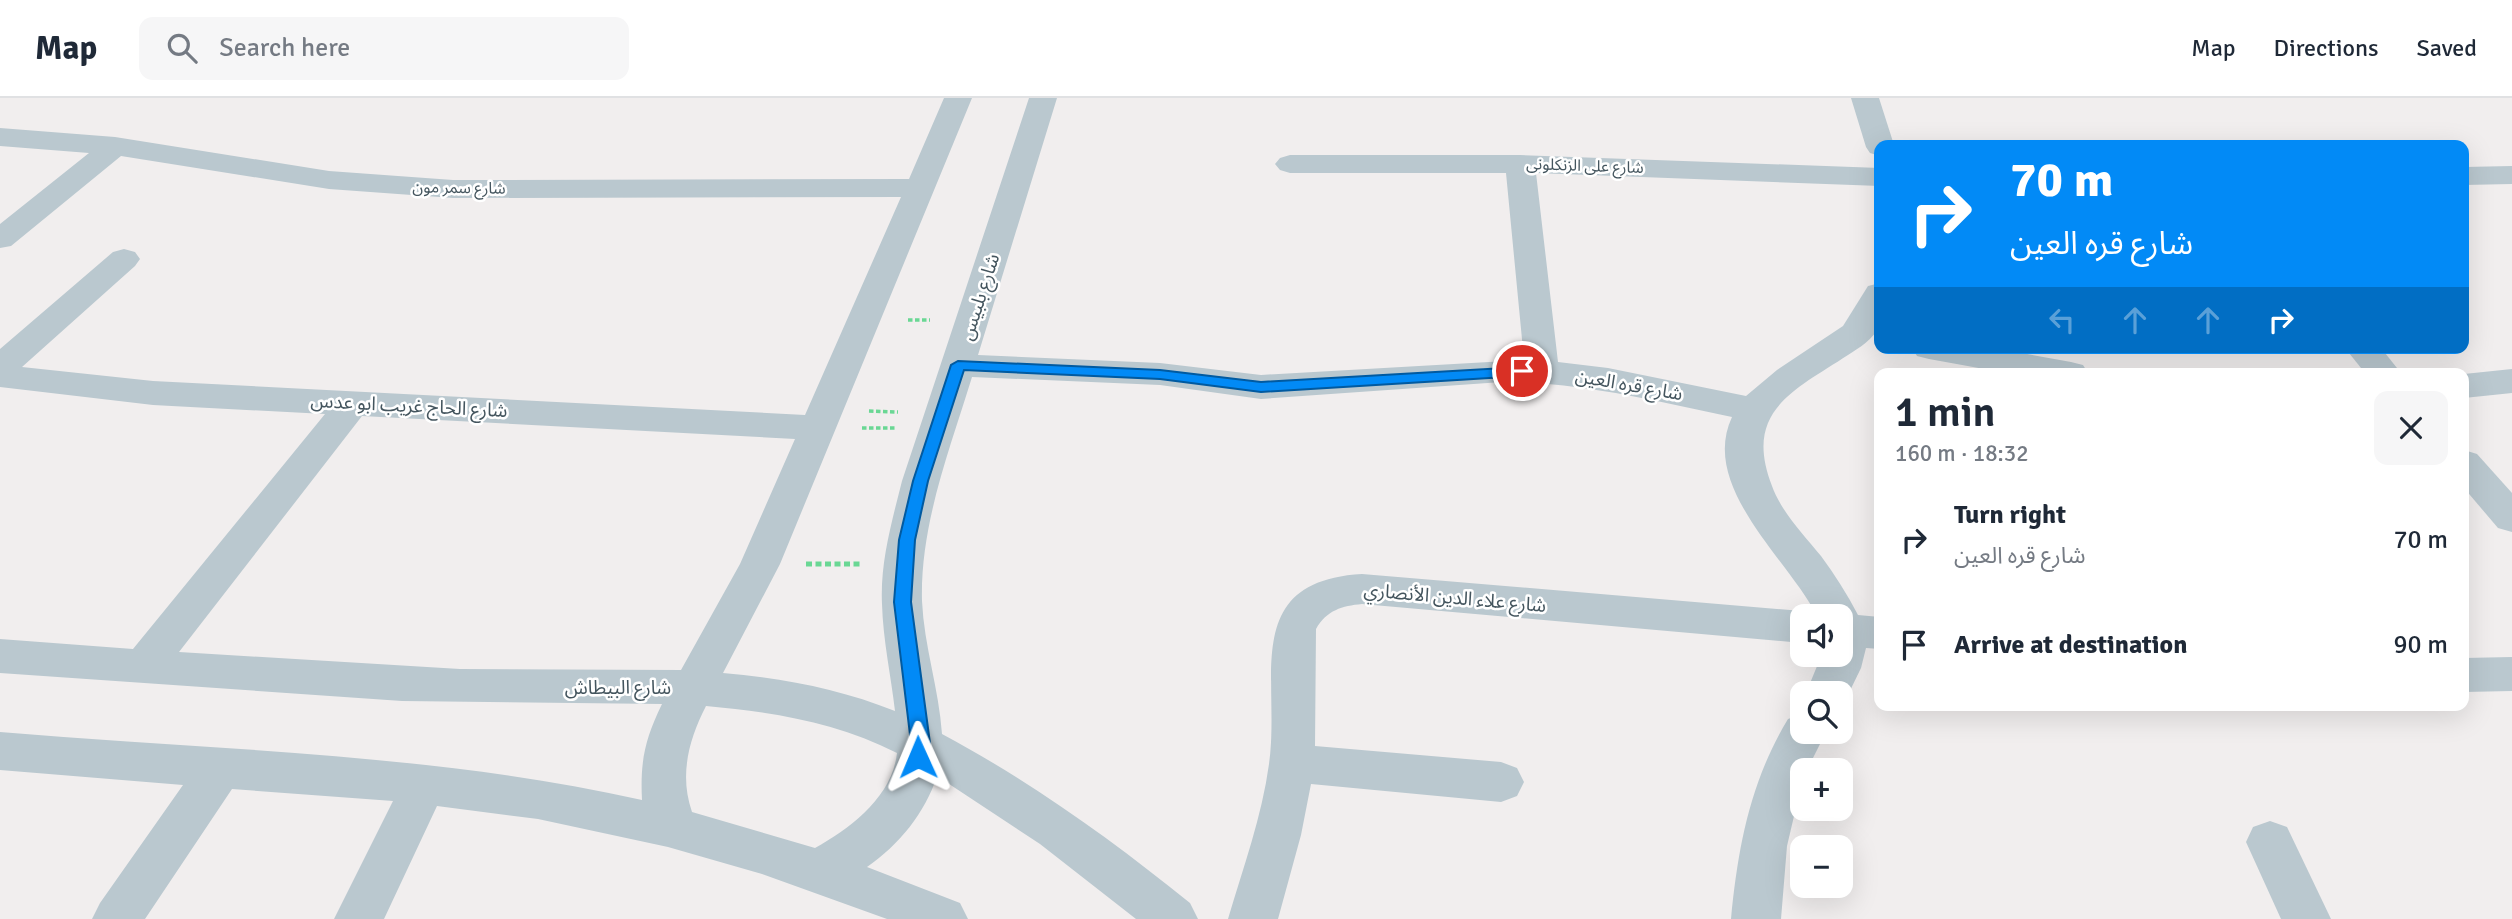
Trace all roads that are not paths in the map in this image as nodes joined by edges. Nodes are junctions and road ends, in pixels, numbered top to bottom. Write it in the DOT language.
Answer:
graph roads {
  1 [pos="958,98"];
  2 [pos="1044,98"];
  3 [pos="1864,98"];
  4 [pos="0,137"];
  5 [pos="1878,140"];
  6 [pos="115,146"];
  7 [pos="1290,164"];
  8 [pos="1520,164"];
  9 [pos="2512,175"];
  10 [pos="2469,176"];
  11 [pos="1874,177"];
  12 [pos="920,188"];
  13 [pos="0,239"];
  14 [pos="124,259"];
  15 [pos="1874,308"];
  16 [pos="1867,337"];
  17 [pos="1963,354"];
  18 [pos="2367,354"];
  19 [pos="958,365"];
  20 [pos="0,368"];
  21 [pos="2043,368"];
  22 [pos="2380,368"];
  23 [pos="1542,371"];
  24 [pos="0,376"];
  25 [pos="2512,381"];
  26 [pos="2469,385"];
  27 [pos="353,403"];
  28 [pos="1755,410"];
  29 [pos="822,419"];
  30 [pos="2469,470"];
  31 [pos="2512,518"];
  32 [pos="1833,604"];
  33 [pos="1790,626"];
  34 [pos="0,656"];
  35 [pos="144,666"];
  36 [pos="2469,674"];
  37 [pos="2512,674"];
  38 [pos="694,688"];
  39 [pos="920,743"];
  40 [pos="1798,744"];
  41 [pos="0,751"];
  42 [pos="1292,764"];
  43 [pos="221,768"];
  44 [pos="1502,782"];
  45 [pos="424,785"];
  46 [pos="674,828"];
  47 [pos="2270,842"];
  48 [pos="819,871"];
  49 [pos="117,919"];
  50 [pos="359,919"];
  51 [pos="943,919"];
  52 [pos="1173,919"];
  53 [pos="1253,919"];
  54 [pos="1756,919"];
  55 [pos="2306,919"];
  1 -- 12 [label="street"];
  2 -- 19 [label="street, شارع بلبيس"];
  3 -- 5 [label="street"];
  4 -- 6 [label="street, شارع سمر مون"];
  6 -- 12 [label="street, شارع سمر مون"];
  6 -- 13 [label="street"];
  7 -- 8 [label="street, شارع على الزنكلونى"];
  8 -- 11 [label="street, شارع على الزنكلونى"];
  8 -- 23 [label="street"];
  9 -- 10 [label="street"];
  12 -- 29 [label="street"];
  14 -- 20 [label="street"];
  15 -- 16 [label="street"];
  16 -- 28 [label="street"];
  17 -- 21 [label="street"];
  18 -- 22 [label="street"];
  19 -- 23 [label="street, شارع قره العين"];
  19 -- 39 [label="street, شارع بلبيس"];
  23 -- 28 [label="street, شارع قره العين"];
  24 -- 27 [label="street, شارع الحاج غريب ابو عدس"];
  25 -- 26 [label="street"];
  27 -- 29 [label="street, شارع الحاج غريب ابو عدس"];
  27 -- 35 [label="street"];
  28 -- 32 [label="street"];
  29 -- 38 [label="street"];
  30 -- 31 [label="street"];
  33 -- 42 [label="street, شارع علاء الدين الأنصاري"];
  34 -- 35 [label="street, شارع البيطاش"];
  35 -- 38 [label="street, شارع البيطاش"];
  36 -- 37 [label="street"];
  38 -- 39 [label="street, شارع البيطاش"];
  38 -- 46 [label="street"];
  39 -- 48 [label="street, شارع بلبيس"];
  39 -- 52 [label="street, شارع البيطاش"];
  40 -- 54 [label="street"];
  41 -- 43 [label="street"];
  42 -- 44 [label="street"];
  42 -- 53 [label="street, شارع علاء الدين الأنصاري"];
  43 -- 45 [label="street"];
  43 -- 49 [label="street"];
  45 -- 46 [label="street"];
  45 -- 50 [label="street"];
  46 -- 48 [label="street"];
  47 -- 55 [label="street"];
  48 -- 51 [label="street"];
}
